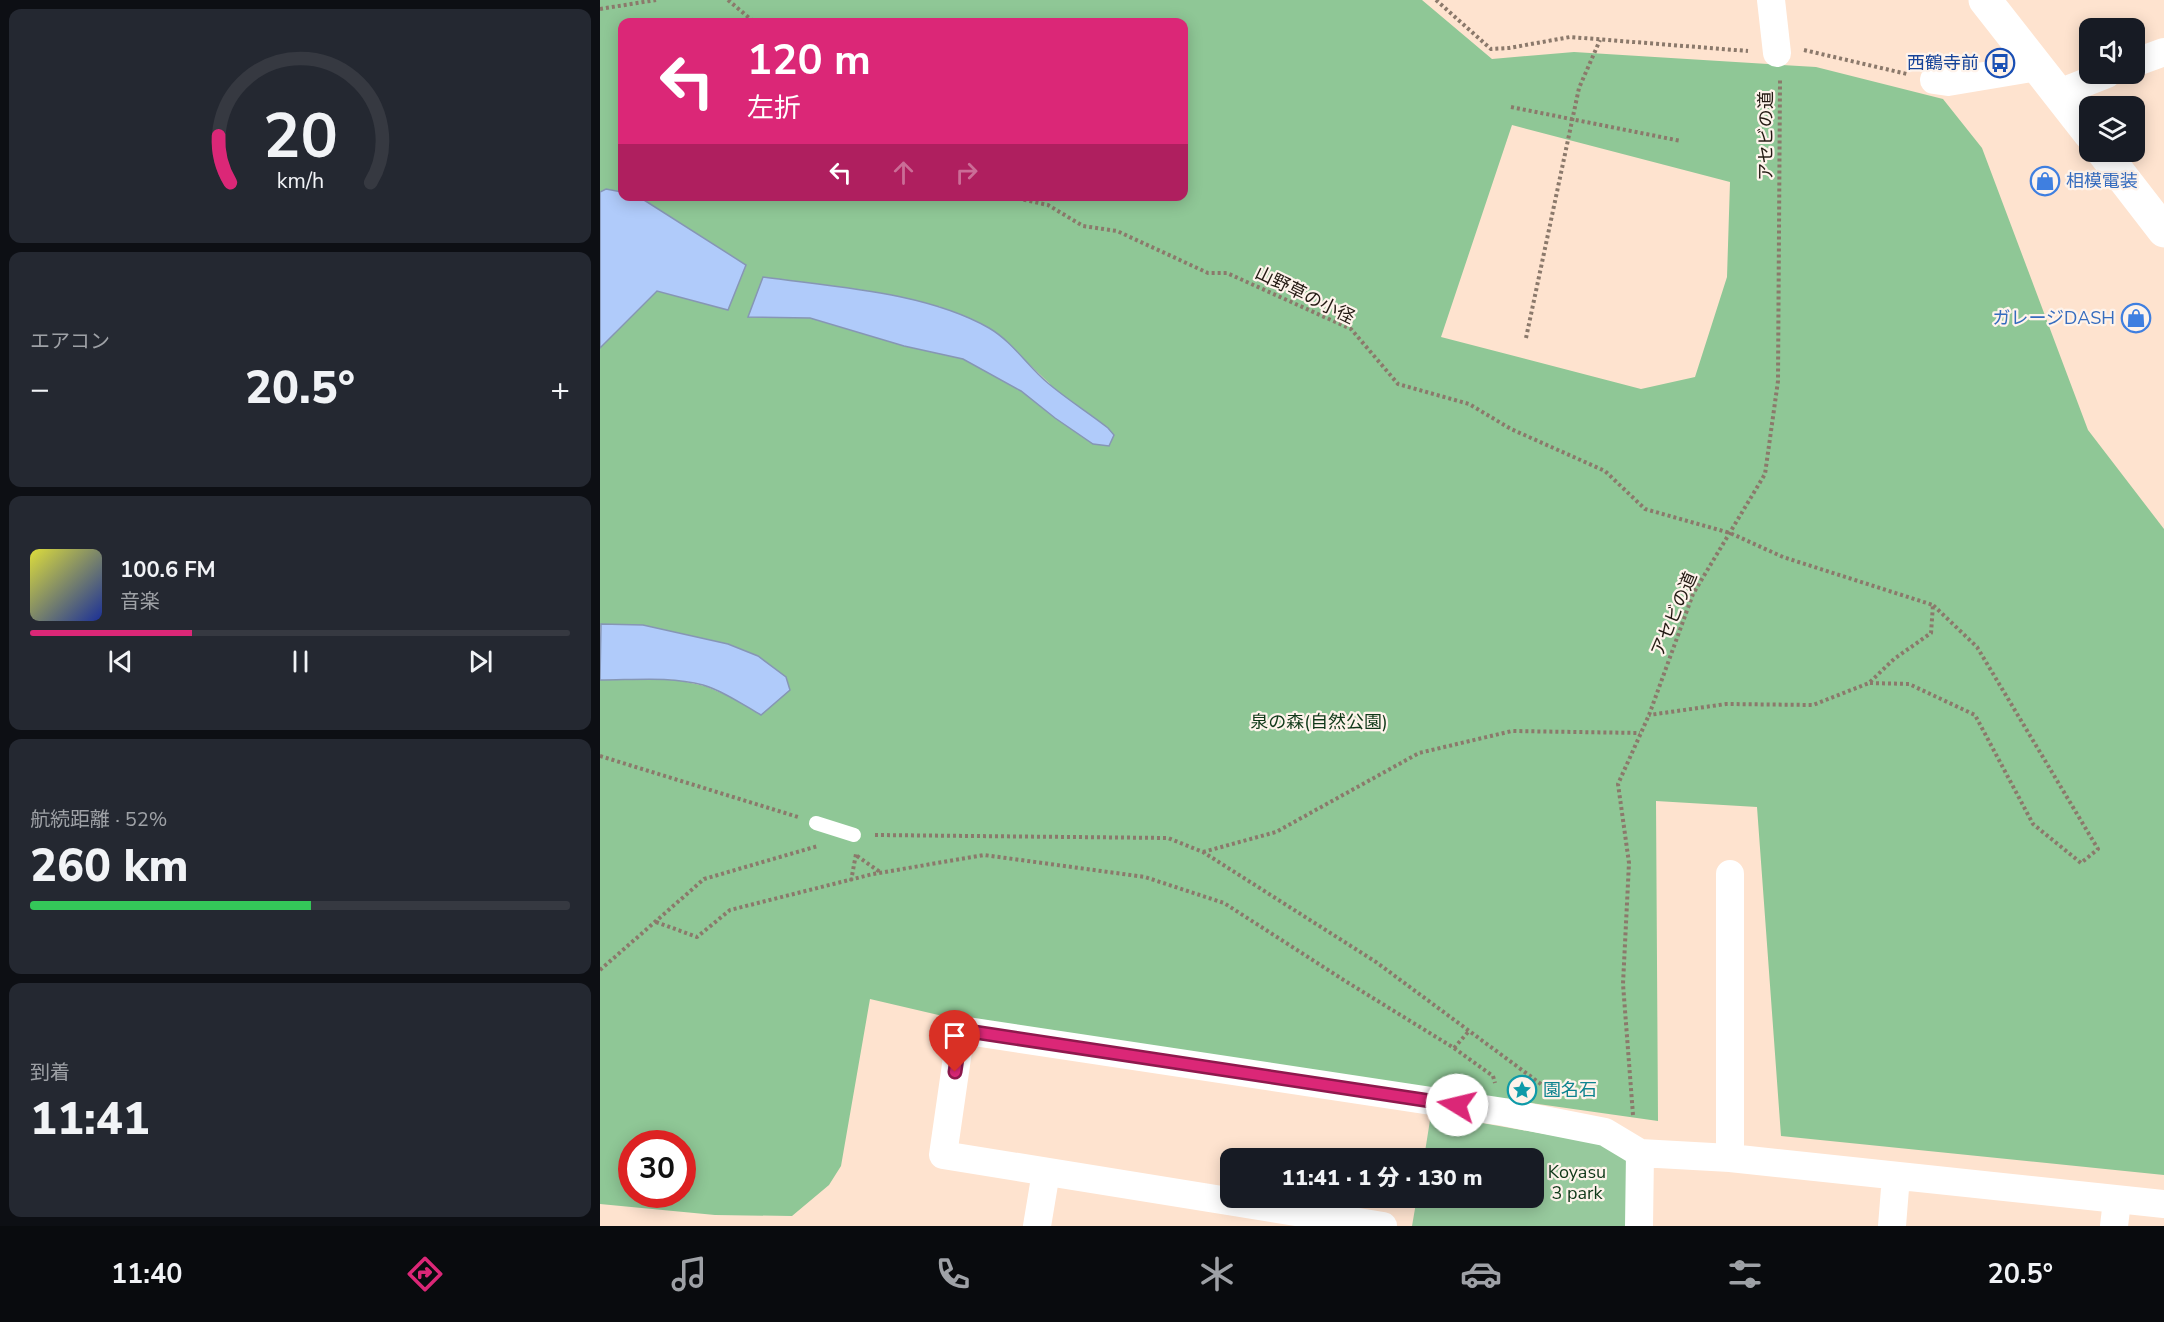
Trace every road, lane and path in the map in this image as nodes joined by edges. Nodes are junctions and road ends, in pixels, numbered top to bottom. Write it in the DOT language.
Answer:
graph roads {
  1 [pos="656,0"];
  2 [pos="729,0"];
  3 [pos="1436,0"];
  4 [pos="1771,0"];
  5 [pos="1985,0"];
  6 [pos="600,9"];
  7 [pos="749,18"];
  8 [pos="1600,39"];
  9 [pos="1776,48"];
  10 [pos="2164,52"];
  11 [pos="2145,59"];
  12 [pos="2038,67"];
  13 [pos="1934,80"];
  14 [pos="2081,84"];
  15 [pos="2058,93"];
  16 [pos="1511,106"];
  17 [pos="1572,119"];
  18 [pos="2079,120"];
  19 [pos="1681,141"];
  20 [pos="2111,162"];
  21 [pos="1029,201"];
  22 [pos="2164,231"];
  23 [pos="1526,338"];
  24 [pos="1730,533"];
  25 [pos="1933,605"];
  26 [pos="1869,683"];
  27 [pos="1648,715"];
  28 [pos="1640,733"];
  29 [pos="600,756"];
  30 [pos="816,823"];
  31 [pos="854,835"];
  32 [pos="1203,852"];
  33 [pos="881,873"];
  34 [pos="1730,874"];
  35 [pos="851,881"];
  36 [pos="655,921"];
  37 [pos="600,970"];
  38 [pos="1469,1031"];
  39 [pos="1454,1048"];
  40 [pos="1553,1093"];
  41 [pos="1504,1112"];
  42 [pos="1640,1154"];
  43 [pos="1730,1158"];
  44 [pos="1046,1172"];
  45 [pos="1896,1176"];
  46 [pos="2164,1204"];
  47 [pos="2115,1213"];
  48 [pos="1037,1226"];
  49 [pos="1383,1226"];
  50 [pos="1639,1226"];
  51 [pos="1892,1226"];
  1 -- 6 [label="path"];
  2 -- 7 [label="path"];
  3 -- 8 [label="path"];
  4 -- 9 [label="street"];
  5 -- 12 [label="street"];
  8 -- 9 [label="path"];
  8 -- 17 [label="path"];
  9 -- 13 [label="path"];
  9 -- 24 [label="path, アセビの道"];
  10 -- 11 [label="street"];
  12 -- 13 [label="street"];
  12 -- 15 [label="street"];
  14 -- 15 [label="street"];
  15 -- 18 [label="street"];
  16 -- 17 [label="path"];
  17 -- 19 [label="path"];
  17 -- 23 [label="path"];
  20 -- 22 [label="street"];
  21 -- 24 [label="path, 山野草の小径"];
  24 -- 25 [label="path, 山野草の小径"];
  24 -- 27 [label="path, アセビの道"];
  25 -- 26 [label="path"];
  25 -- 26 [label="path"];
  26 -- 27 [label="path"];
  27 -- 28 [label="path, アセビの道"];
  28 -- 32 [label="path"];
  28 -- 42 [label="path, アセビの道"];
  29 -- 30 [label="path"];
  30 -- 31 [label="lane"];
  31 -- 32 [label="path"];
  31 -- 36 [label="path"];
  32 -- 38 [label="path"];
  33 -- 35 [label="path"];
  33 -- 35 [label="path"];
  33 -- 39 [label="path"];
  34 -- 43 [label="street"];
  35 -- 36 [label="path"];
  36 -- 37 [label="path"];
  38 -- 39 [label="path"];
  38 -- 40 [label="path"];
  39 -- 41 [label="path"];
  41 -- 42 [label="street"];
  41 -- 44 [label="street"];
  42 -- 43 [label="street"];
  42 -- 50 [label="street"];
  43 -- 45 [label="street"];
  44 -- 48 [label="street"];
  44 -- 49 [label="street"];
  45 -- 47 [label="street"];
  45 -- 51 [label="street"];
  46 -- 47 [label="street"];
}
